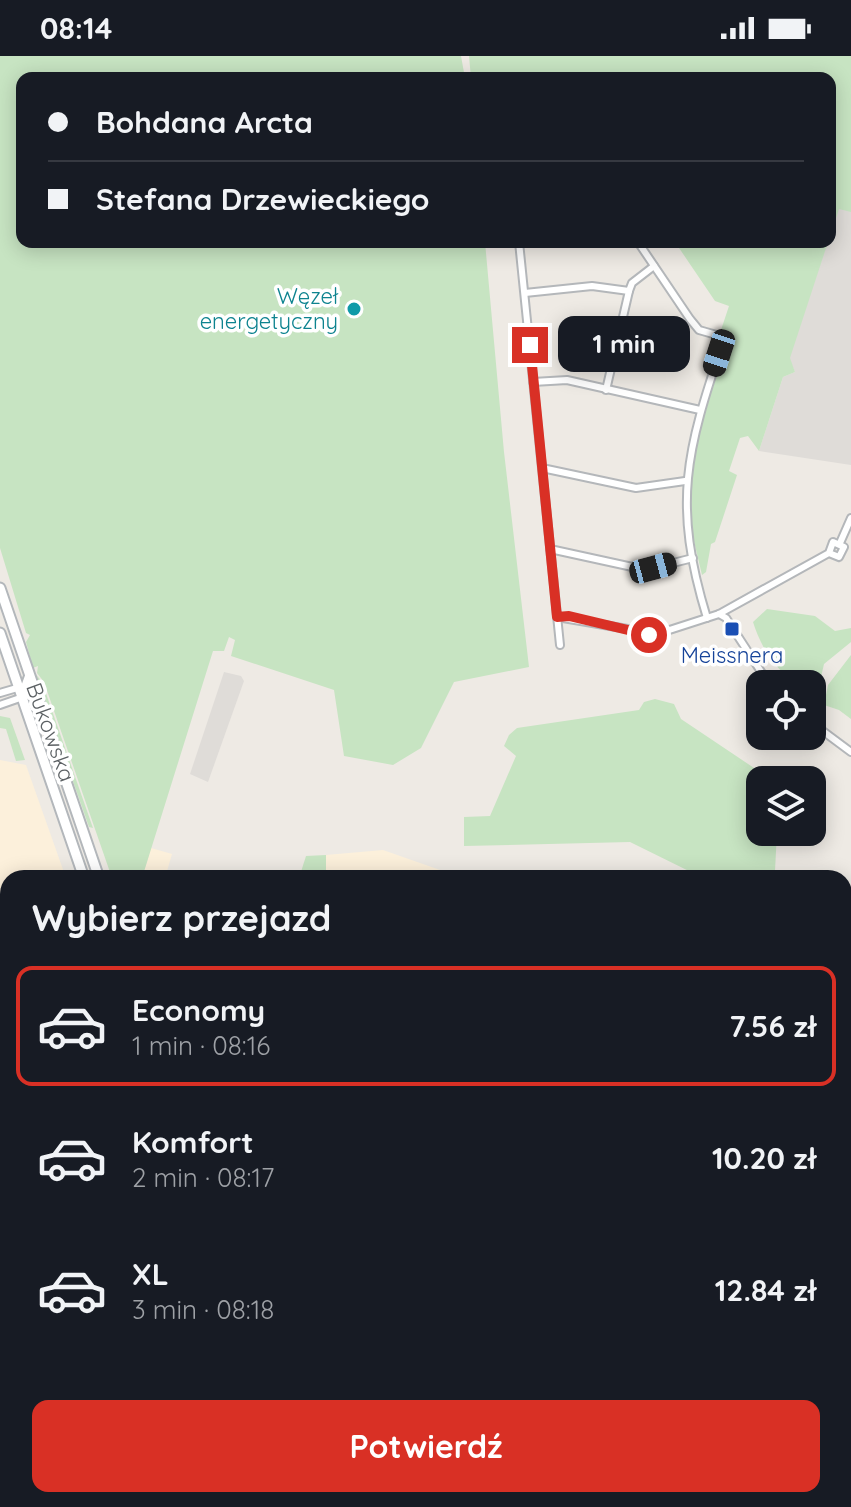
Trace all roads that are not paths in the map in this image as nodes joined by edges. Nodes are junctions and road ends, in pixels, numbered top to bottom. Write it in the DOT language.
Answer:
graph roads {
  1 [pos="520,248"];
  2 [pos="642,248"];
  3 [pos="654,266"];
  4 [pos="629,291"];
  5 [pos="525,293"];
  6 [pos="533,382"];
  7 [pos="606,390"];
  8 [pos="700,410"];
  9 [pos="542,468"];
  10 [pos="685,481"];
  11 [pos="851,518"];
  12 [pos="840,543"];
  13 [pos="550,549"];
  14 [pos="829,553"];
  15 [pos="693,558"];
  16 [pos="0,588"];
  17 [pos="719,614"];
  18 [pos="557,617"];
  19 [pos="707,618"];
  20 [pos="0,633"];
  21 [pos="560,645"];
  22 [pos="760,670"];
  23 [pos="29,673"];
  24 [pos="0,693"];
  25 [pos="20,693"];
  26 [pos="41,703"];
  27 [pos="0,705"];
  28 [pos="826,733"];
  29 [pos="851,752"];
  30 [pos="81,870"];
  31 [pos="96,870"];
  1 -- 5 [label="street"];
  2 -- 3 [label="street"];
  3 -- 4 [label="street"];
  3 -- 8 [label="street"];
  4 -- 5 [label="street"];
  4 -- 7 [label="street"];
  5 -- 6 [label="street"];
  6 -- 7 [label="street"];
  6 -- 9 [label="street"];
  7 -- 8 [label="street"];
  8 -- 10 [label="street"];
  9 -- 10 [label="street"];
  9 -- 13 [label="street"];
  10 -- 15 [label="street"];
  11 -- 12 [label="street"];
  12 -- 14 [label="street"];
  12 -- 14 [label="street"];
  13 -- 15 [label="street"];
  13 -- 18 [label="street"];
  14 -- 17 [label="street"];
  15 -- 19 [label="street"];
  16 -- 23 [label="main road, Bukowska"];
  17 -- 19 [label="street"];
  17 -- 22 [label="street"];
  18 -- 19 [label="street"];
  18 -- 21 [label="street"];
  20 -- 25 [label="main road, Bukowska"];
  23 -- 25 [label="street"];
  23 -- 26 [label="main road, Bukowska"];
  24 -- 25 [label="street"];
  25 -- 26 [label="street"];
  25 -- 27 [label="street"];
  25 -- 30 [label="main road, Bukowska"];
  26 -- 31 [label="main road, Bukowska"];
  28 -- 29 [label="street"];
}
